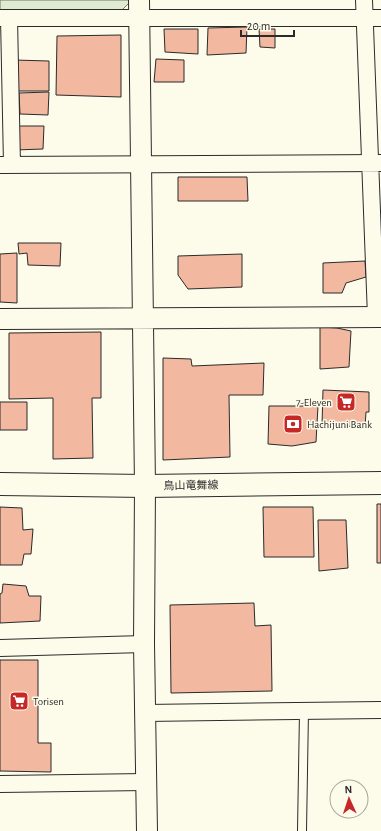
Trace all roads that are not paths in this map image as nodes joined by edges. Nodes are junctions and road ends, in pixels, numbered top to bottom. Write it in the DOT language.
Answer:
graph roads {
  1 [pos="364,0"];
  2 [pos="139,9"];
  3 [pos="5,18"];
  4 [pos="365,18"];
  5 [pos="381,18"];
  6 [pos="376,163"];
  7 [pos="6,165"];
  8 [pos="141,165"];
  9 [pos="379,317"];
  10 [pos="143,318"];
  11 [pos="0,319"];
  12 [pos="381,483"];
  13 [pos="0,484"];
  14 [pos="145,486"];
  15 [pos="144,644"];
  16 [pos="0,648"];
  17 [pos="381,710"];
  18 [pos="304,711"];
  19 [pos="145,713"];
  20 [pos="146,782"];
  21 [pos="0,784"];
  22 [pos="147,831"];
  23 [pos="302,831"];
  1 -- 4 [label="street"];
  2 -- 3 [label="street"];
  2 -- 4 [label="street"];
  2 -- 8 [label="street"];
  3 -- 7 [label="street"];
  4 -- 5 [label="street"];
  4 -- 6 [label="street"];
  6 -- 8 [label="street"];
  6 -- 9 [label="street"];
  7 -- 8 [label="street"];
  8 -- 10 [label="street"];
  9 -- 10 [label="street"];
  10 -- 11 [label="street"];
  10 -- 14 [label="street"];
  12 -- 14 [label="main road, 鳥山竜舞線"];
  13 -- 14 [label="main road, 鳥山竜舞線"];
  14 -- 15 [label="street"];
  15 -- 16 [label="street"];
  15 -- 19 [label="street"];
  17 -- 18 [label="street"];
  18 -- 19 [label="street"];
  18 -- 23 [label="lane"];
  19 -- 20 [label="street"];
  20 -- 21 [label="street"];
  20 -- 22 [label="street"];
}
